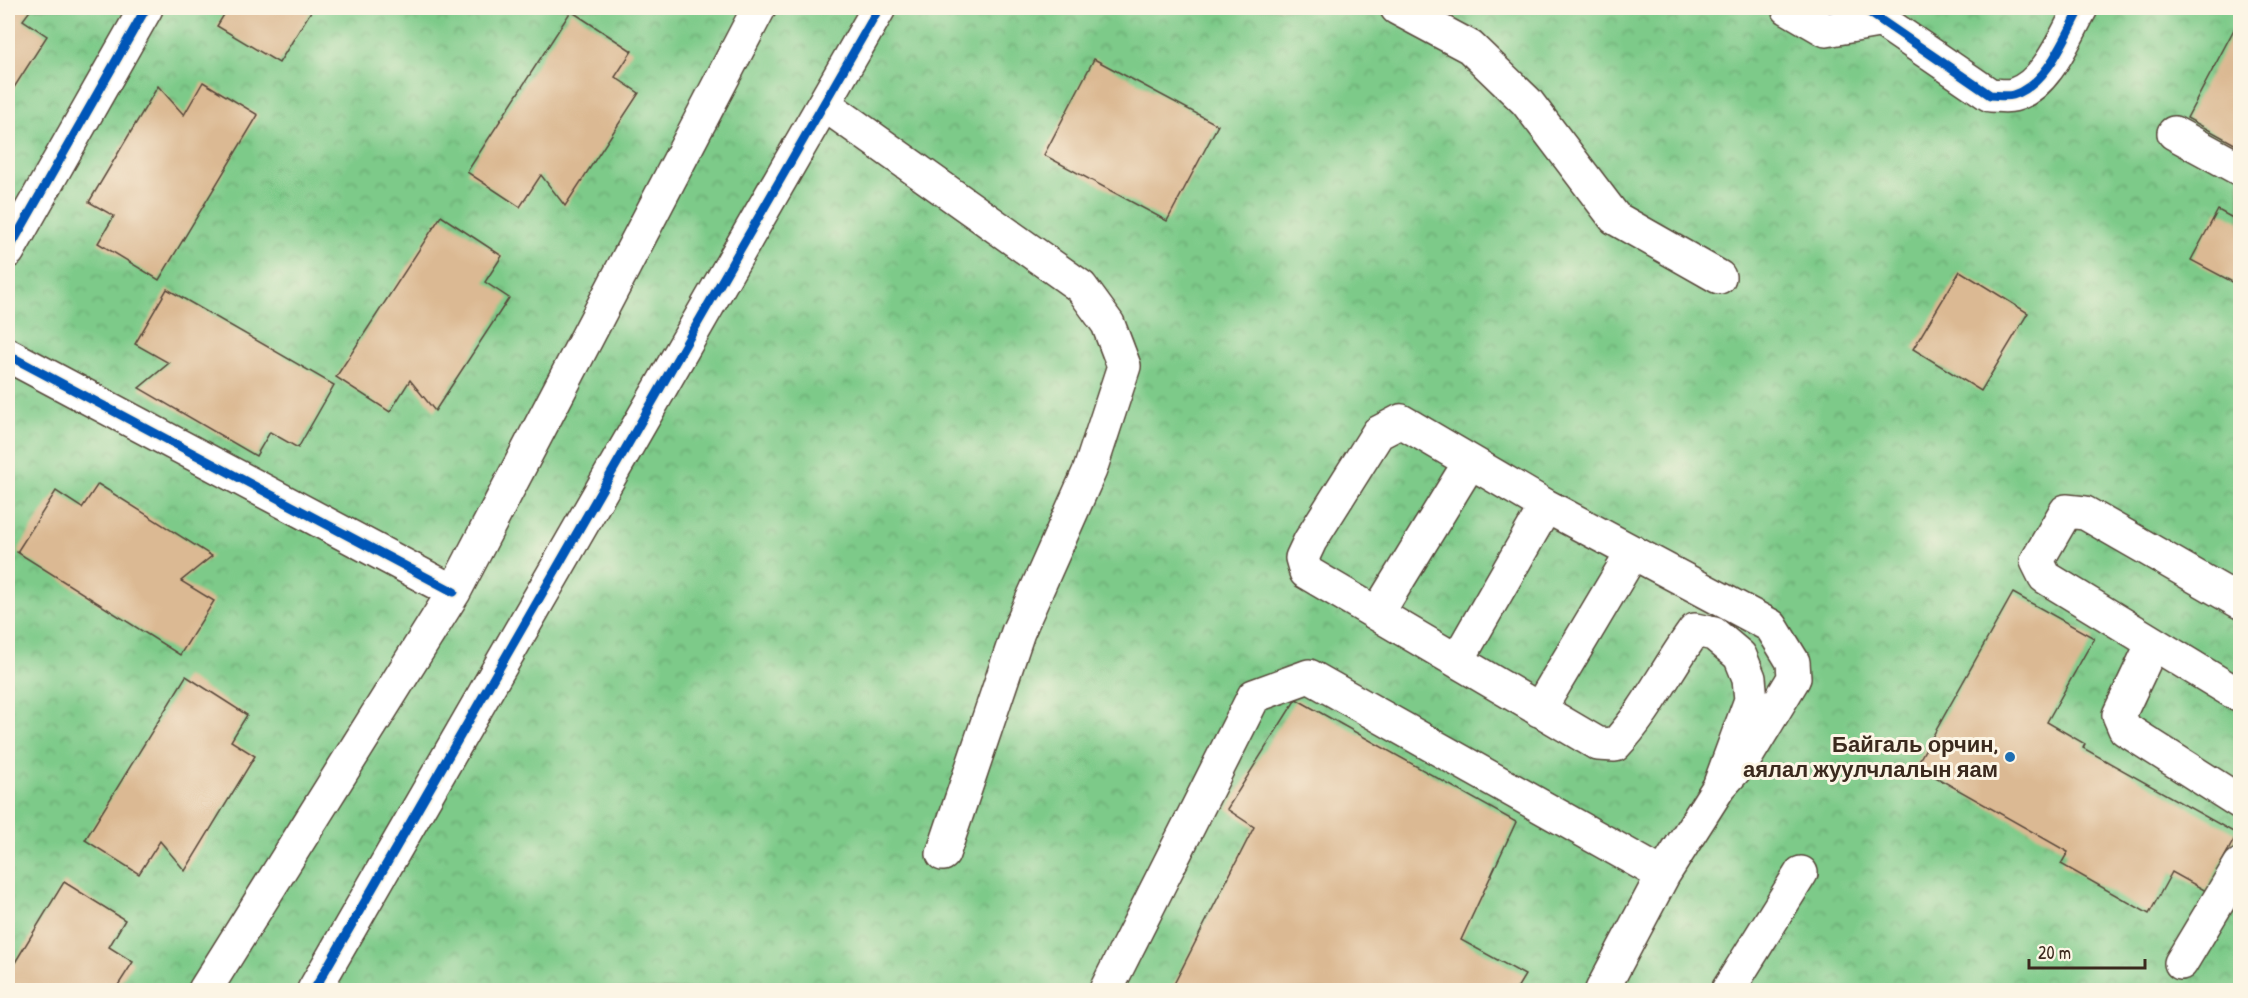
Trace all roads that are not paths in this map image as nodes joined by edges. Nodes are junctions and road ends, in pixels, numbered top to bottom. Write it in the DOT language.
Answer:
graph roads {
  1 [pos="146,8"];
  2 [pos="759,8"];
  3 [pos="879,8"];
  4 [pos="1397,8"];
  5 [pos="1788,8"];
  6 [pos="2081,8"];
  7 [pos="1873,14"];
  8 [pos="824,104"];
  9 [pos="2174,133"];
  10 [pos="2241,169"];
  11 [pos="8,251"];
  12 [pos="1719,277"];
  13 [pos="8,355"];
  14 [pos="1470,462"];
  15 [pos="1546,506"];
  16 [pos="1633,552"];
  17 [pos="454,592"];
  18 [pos="2241,602"];
  19 [pos="1377,614"];
  20 [pos="2153,643"];
  21 [pos="1457,661"];
  22 [pos="2241,696"];
  23 [pos="1539,710"];
  24 [pos="1719,787"];
  25 [pos="2241,802"];
  26 [pos="943,854"];
  27 [pos="2241,865"];
  28 [pos="1802,873"];
  29 [pos="1663,874"];
  30 [pos="2181,963"];
  31 [pos="204,990"];
  32 [pos="314,990"];
  33 [pos="1106,990"];
  34 [pos="1602,990"];
  35 [pos="1728,990"];
  1 -- 11 [label="street"];
  2 -- 17 [label="street"];
  3 -- 8 [label="street"];
  4 -- 12 [label="street"];
  5 -- 7 [label="street"];
  6 -- 7 [label="street"];
  8 -- 26 [label="street"];
  8 -- 32 [label="street"];
  9 -- 10 [label="street"];
  13 -- 17 [label="street"];
  14 -- 15 [label="street"];
  14 -- 19 [label="street"];
  14 -- 19 [label="street"];
  15 -- 16 [label="street"];
  15 -- 21 [label="street"];
  16 -- 23 [label="street"];
  16 -- 24 [label="street"];
  17 -- 31 [label="street"];
  18 -- 20 [label="street"];
  19 -- 21 [label="street"];
  20 -- 22 [label="street"];
  20 -- 25 [label="street"];
  21 -- 23 [label="street"];
  23 -- 24 [label="street"];
  24 -- 29 [label="street"];
  27 -- 30 [label="street"];
  28 -- 35 [label="street"];
  29 -- 33 [label="street"];
  29 -- 34 [label="street"];
}
